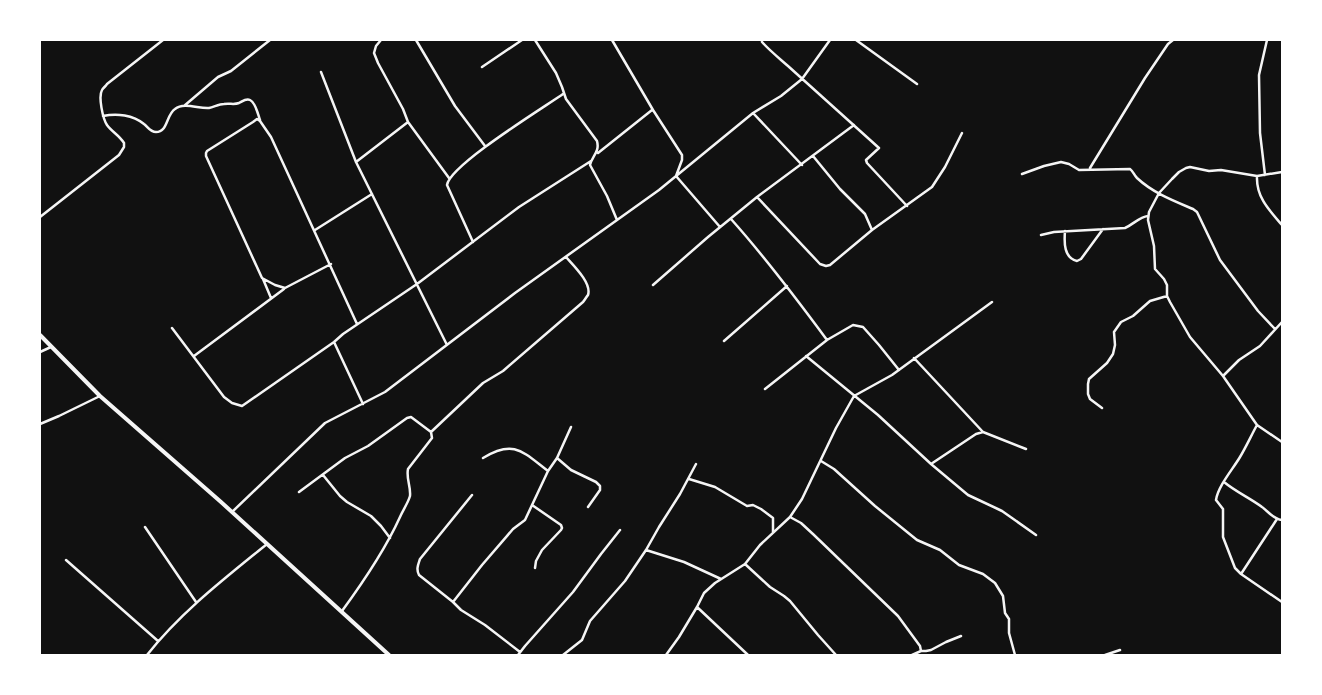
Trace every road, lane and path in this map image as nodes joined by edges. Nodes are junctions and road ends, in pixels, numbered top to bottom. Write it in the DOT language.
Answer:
graph roads {
  1 [pos="163,40"];
  2 [pos="270,40"];
  3 [pos="381,40"];
  4 [pos="416,40"];
  5 [pos="522,40"];
  6 [pos="535,40"];
  7 [pos="612,40"];
  8 [pos="762,40"];
  9 [pos="830,40"];
  10 [pos="856,40"];
  11 [pos="1173,40"];
  12 [pos="1268,40"];
  13 [pos="482,67"];
  14 [pos="321,72"];
  15 [pos="802,79"];
  16 [pos="917,84"];
  17 [pos="564,94"];
  18 [pos="184,106"];
  19 [pos="653,110"];
  20 [pos="753,113"];
  21 [pos="103,116"];
  22 [pos="260,121"];
  23 [pos="408,122"];
  24 [pos="854,125"];
  25 [pos="962,133"];
  26 [pos="485,146"];
  27 [pos="597,154"];
  28 [pos="813,156"];
  29 [pos="591,161"];
  30 [pos="356,162"];
  31 [pos="802,165"];
  32 [pos="1089,169"];
  33 [pos="1282,172"];
  34 [pos="1022,174"];
  35 [pos="1265,175"];
  36 [pos="676,176"];
  37 [pos="1257,176"];
  38 [pos="449,179"];
  39 [pos="372,194"];
  40 [pos="1160,194"];
  41 [pos="757,197"];
  42 [pos="907,206"];
  43 [pos="1148,216"];
  44 [pos="40,217"];
  45 [pos="730,219"];
  46 [pos="617,220"];
  47 [pos="1282,225"];
  48 [pos="720,227"];
  49 [pos="1103,229"];
  50 [pos="315,230"];
  51 [pos="872,230"];
  52 [pos="1065,231"];
  53 [pos="1041,235"];
  54 [pos="473,242"];
  55 [pos="566,257"];
  56 [pos="330,264"];
  57 [pos="262,278"];
  58 [pos="417,284"];
  59 [pos="653,285"];
  60 [pos="786,286"];
  61 [pos="285,288"];
  62 [pos="1167,296"];
  63 [pos="271,298"];
  64 [pos="992,302"];
  65 [pos="1282,322"];
  66 [pos="357,324"];
  67 [pos="172,328"];
  68 [pos="1274,329"];
  69 [pos="40,335"];
  70 [pos="827,340"];
  71 [pos="724,341"];
  72 [pos="334,342"];
  73 [pos="447,345"];
  74 [pos="52,346"];
  75 [pos="40,352"];
  76 [pos="194,356"];
  77 [pos="806,356"];
  78 [pos="914,358"];
  79 [pos="899,370"];
  80 [pos="1224,376"];
  81 [pos="765,389"];
  82 [pos="100,396"];
  83 [pos="854,396"];
  84 [pos="363,404"];
  85 [pos="1102,408"];
  86 [pos="40,424"];
  87 [pos="1257,425"];
  88 [pos="571,427"];
  89 [pos="431,432"];
  90 [pos="983,432"];
  91 [pos="1282,442"];
  92 [pos="1026,449"];
  93 [pos="483,458"];
  94 [pos="557,458"];
  95 [pos="821,461"];
  96 [pos="696,464"];
  97 [pos="931,464"];
  98 [pos="548,471"];
  99 [pos="323,475"];
  100 [pos="689,479"];
  101 [pos="1224,482"];
  102 [pos="299,492"];
  103 [pos="472,495"];
  104 [pos="532,505"];
  105 [pos="588,506"];
  106 [pos="232,512"];
  107 [pos="790,517"];
  108 [pos="1277,519"];
  109 [pos="1282,520"];
  110 [pos="145,527"];
  111 [pos="620,530"];
  112 [pos="773,534"];
  113 [pos="1036,535"];
  114 [pos="390,538"];
  115 [pos="267,544"];
  116 [pos="646,550"];
  117 [pos="66,560"];
  118 [pos="745,564"];
  119 [pos="535,568"];
  120 [pos="1241,574"];
  121 [pos="721,579"];
  122 [pos="196,602"];
  123 [pos="453,602"];
  124 [pos="1282,602"];
  125 [pos="697,607"];
  126 [pos="342,611"];
  127 [pos="961,636"];
  128 [pos="158,641"];
  129 [pos="1120,650"];
  130 [pos="921,651"];
  131 [pos="519,654"];
  132 [pos="147,655"];
  133 [pos="389,655"];
  134 [pos="563,655"];
  135 [pos="666,655"];
  136 [pos="748,655"];
  137 [pos="836,655"];
  138 [pos="912,655"];
  139 [pos="1016,655"];
  140 [pos="1105,655"];
  1 -- 21 [label="street"];
  2 -- 18 [label="street"];
  3 -- 23 [label="street"];
  4 -- 26 [label="street"];
  5 -- 13 [label="street"];
  6 -- 17 [label="street"];
  7 -- 19 [label="street"];
  8 -- 15 [label="street"];
  9 -- 15 [label="street"];
  10 -- 16 [label="street"];
  11 -- 32 [label="street"];
  12 -- 35 [label="street"];
  14 -- 30 [label="street"];
  15 -- 20 [label="street"];
  15 -- 24 [label="street"];
  17 -- 26 [label="street"];
  17 -- 27 [label="street"];
  18 -- 21 [label="street"];
  18 -- 22 [label="street"];
  19 -- 27 [label="street"];
  19 -- 36 [label="street"];
  20 -- 31 [label="street"];
  20 -- 36 [label="street"];
  21 -- 44 [label="street"];
  22 -- 50 [label="street"];
  22 -- 57 [label="street"];
  23 -- 30 [label="street"];
  23 -- 38 [label="street"];
  24 -- 28 [label="street"];
  24 -- 42 [label="street"];
  25 -- 42 [label="street"];
  26 -- 38 [label="street"];
  27 -- 29 [label="street"];
  28 -- 31 [label="street"];
  28 -- 51 [label="street"];
  29 -- 46 [label="street"];
  29 -- 54 [label="street"];
  30 -- 39 [label="street"];
  31 -- 41 [label="street"];
  32 -- 34 [label="street"];
  32 -- 40 [label="street"];
  33 -- 35 [label="street"];
  35 -- 37 [label="street"];
  36 -- 46 [label="street"];
  36 -- 48 [label="street"];
  37 -- 40 [label="street"];
  37 -- 47 [label="street"];
  38 -- 54 [label="street"];
  39 -- 50 [label="street"];
  39 -- 58 [label="street"];
  40 -- 43 [label="street"];
  40 -- 68 [label="street"];
  41 -- 45 [label="street"];
  41 -- 51 [label="street"];
  42 -- 51 [label="street"];
  43 -- 49 [label="street"];
  43 -- 62 [label="street"];
  45 -- 48 [label="street"];
  45 -- 60 [label="street"];
  46 -- 55 [label="street"];
  48 -- 59 [label="street"];
  49 -- 52 [label="street"];
  49 -- 52 [label="street"];
  50 -- 56 [label="street"];
  52 -- 53 [label="street"];
  54 -- 58 [label="street"];
  55 -- 73 [label="street"];
  55 -- 89 [label="street"];
  56 -- 61 [label="street"];
  56 -- 66 [label="street"];
  57 -- 61 [label="street"];
  57 -- 63 [label="street"];
  58 -- 66 [label="street"];
  58 -- 73 [label="street"];
  60 -- 70 [label="street"];
  60 -- 71 [label="street"];
  61 -- 63 [label="street"];
  62 -- 80 [label="street"];
  62 -- 85 [label="street"];
  63 -- 76 [label="street"];
  64 -- 78 [label="street"];
  65 -- 68 [label="street"];
  66 -- 72 [label="street"];
  67 -- 76 [label="street"];
  68 -- 80 [label="street"];
  69 -- 74 [label="main road"];
  70 -- 77 [label="street"];
  70 -- 79 [label="street"];
  72 -- 76 [label="street"];
  72 -- 84 [label="street"];
  73 -- 84 [label="street"];
  74 -- 75 [label="street"];
  74 -- 82 [label="main road"];
  77 -- 81 [label="street"];
  77 -- 83 [label="street"];
  78 -- 79 [label="street"];
  78 -- 90 [label="street"];
  79 -- 83 [label="street"];
  80 -- 87 [label="street"];
  82 -- 86 [label="street"];
  82 -- 106 [label="main road"];
  83 -- 95 [label="street"];
  83 -- 97 [label="street"];
  84 -- 106 [label="street"];
  87 -- 91 [label="street"];
  87 -- 101 [label="street"];
  88 -- 94 [label="street"];
  89 -- 99 [label="street"];
  89 -- 114 [label="street"];
  90 -- 92 [label="street"];
  90 -- 97 [label="street"];
  93 -- 98 [label="street"];
  94 -- 98 [label="street"];
  94 -- 105 [label="street"];
  95 -- 107 [label="street"];
  95 -- 139 [label="street"];
  96 -- 100 [label="street"];
  97 -- 113 [label="street"];
  98 -- 104 [label="street"];
  99 -- 102 [label="street"];
  99 -- 114 [label="street"];
  100 -- 112 [label="street"];
  100 -- 116 [label="street"];
  101 -- 108 [label="street"];
  101 -- 120 [label="street"];
  103 -- 123 [label="street"];
  104 -- 119 [label="street"];
  104 -- 123 [label="street"];
  106 -- 115 [label="main road"];
  107 -- 112 [label="street"];
  107 -- 130 [label="street"];
  108 -- 109 [label="street"];
  108 -- 120 [label="street"];
  110 -- 122 [label="street"];
  111 -- 131 [label="street"];
  112 -- 118 [label="street"];
  114 -- 126 [label="street"];
  115 -- 122 [label="street"];
  115 -- 126 [label="main road"];
  116 -- 121 [label="street"];
  116 -- 134 [label="street"];
  117 -- 128 [label="street"];
  118 -- 121 [label="street"];
  118 -- 137 [label="street"];
  120 -- 124 [label="street"];
  121 -- 125 [label="street"];
  122 -- 128 [label="street"];
  123 -- 131 [label="street"];
  125 -- 135 [label="street"];
  125 -- 136 [label="street"];
  126 -- 133 [label="main road"];
  127 -- 130 [label="street"];
  128 -- 132 [label="street"];
  129 -- 140 [label="street"];
  130 -- 138 [label="street"];
}
